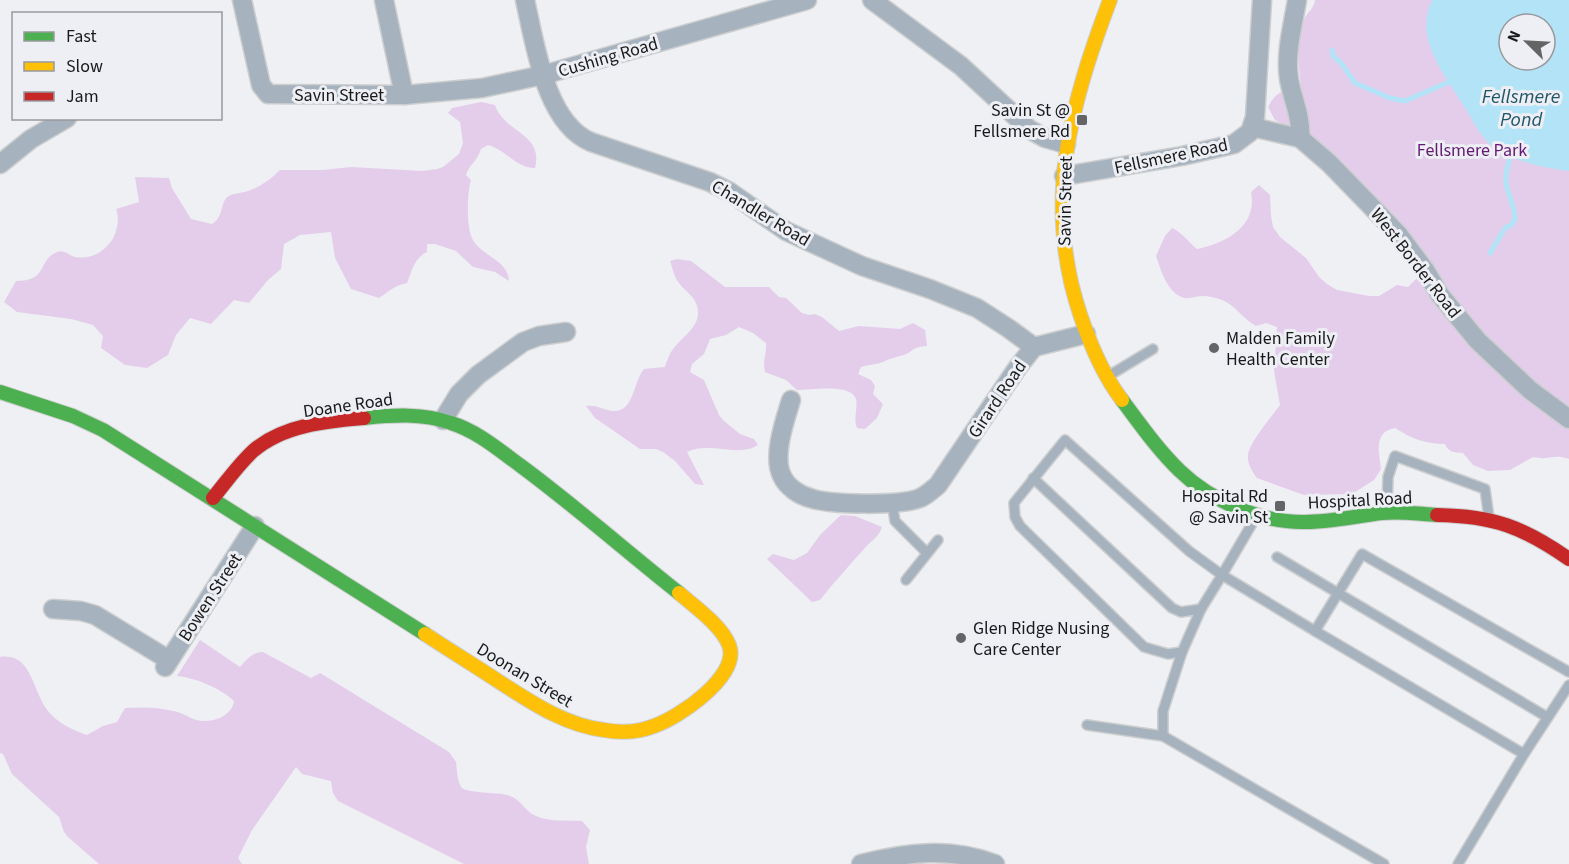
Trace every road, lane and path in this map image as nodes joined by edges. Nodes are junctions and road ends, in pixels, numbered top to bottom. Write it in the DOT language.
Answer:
graph roads {
  1 [pos="242,0"];
  2 [pos="384,0"];
  3 [pos="525,0"];
  4 [pos="807,0"];
  5 [pos="872,0"];
  6 [pos="1110,0"];
  7 [pos="1262,0"];
  8 [pos="1297,0"];
  9 [pos="543,75"];
  10 [pos="404,95"];
  11 [pos="64,120"];
  12 [pos="1252,127"];
  13 [pos="1300,138"];
  14 [pos="1066,144"];
  15 [pos="0,164"];
  16 [pos="1064,177"];
  17 [pos="566,332"];
  18 [pos="1086,334"];
  19 [pos="1034,347"];
  20 [pos="1153,349"];
  21 [pos="1108,376"];
  22 [pos="0,392"];
  23 [pos="791,400"];
  24 [pos="1569,419"];
  25 [pos="443,420"];
  26 [pos="1033,478"];
  27 [pos="213,498"];
  28 [pos="1219,498"];
  29 [pos="892,502"];
  30 [pos="1387,513"];
  31 [pos="1256,516"];
  32 [pos="1489,521"];
  33 [pos="255,526"];
  34 [pos="938,540"];
  35 [pos="927,553"];
  36 [pos="1277,557"];
  37 [pos="1569,560"];
  38 [pos="1222,575"];
  39 [pos="906,580"];
  40 [pos="1338,593"];
  41 [pos="53,609"];
  42 [pos="1201,609"];
  43 [pos="1315,631"];
  44 [pos="1182,652"];
  45 [pos="1569,672"];
  46 [pos="1569,685"];
  47 [pos="1547,717"];
  48 [pos="1087,724"];
  49 [pos="1163,736"];
  50 [pos="1524,754"];
  51 [pos="861,864"];
  52 [pos="995,864"];
  53 [pos="1384,864"];
  54 [pos="1458,864"];
  1 -- 10 [label="street, Savin Street"];
  2 -- 10 [label="street"];
  3 -- 9 [label="street, Chandler Road"];
  4 -- 9 [label="street, Cushing Road"];
  5 -- 14 [label="street"];
  6 -- 14 [label="street, Savin Street"];
  7 -- 12 [label="street"];
  8 -- 13 [label="street"];
  9 -- 10 [label="street, Cushing Road"];
  9 -- 19 [label="street, Chandler Road"];
  11 -- 15 [label="street"];
  12 -- 13 [label="street, West Border Road"];
  12 -- 16 [label="street, Fellsmere Road"];
  13 -- 24 [label="street, West Border Road"];
  14 -- 16 [label="street, Savin Street"];
  16 -- 18 [label="street, Savin Street"];
  17 -- 25 [label="street"];
  18 -- 19 [label="street, Girard Road"];
  18 -- 21 [label="street, Savin Street"];
  19 -- 29 [label="street, Girard Road"];
  20 -- 21 [label="lane"];
  21 -- 28 [label="street, Savin Street"];
  22 -- 27 [label="street, Doonan Street"];
  23 -- 29 [label="street, Girard Road"];
  25 -- 27 [label="street, Doane Road"];
  25 -- 33 [label="street, Doonan Street"];
  26 -- 38 [label="lane"];
  26 -- 42 [label="lane"];
  26 -- 44 [label="lane"];
  27 -- 33 [label="street, Doonan Street"];
  28 -- 31 [label="street, Hospital Road"];
  29 -- 35 [label="lane"];
  30 -- 31 [label="street, Hospital Road"];
  30 -- 32 [label="street, Hospital Road"];
  30 -- 32 [label="lane"];
  31 -- 38 [label="lane"];
  32 -- 37 [label="street, Hospital Road"];
  33 -- 41 [label="street, Bowen Street"];
  34 -- 35 [label="lane"];
  35 -- 39 [label="lane"];
  36 -- 40 [label="lane"];
  38 -- 42 [label="lane"];
  38 -- 43 [label="lane"];
  40 -- 43 [label="lane"];
  40 -- 45 [label="lane"];
  40 -- 47 [label="lane"];
  42 -- 44 [label="lane"];
  43 -- 50 [label="lane"];
  44 -- 49 [label="lane"];
  46 -- 47 [label="lane"];
  47 -- 50 [label="lane"];
  48 -- 49 [label="lane"];
  49 -- 53 [label="lane"];
  50 -- 54 [label="lane"];
  51 -- 52 [label="street"];
}
